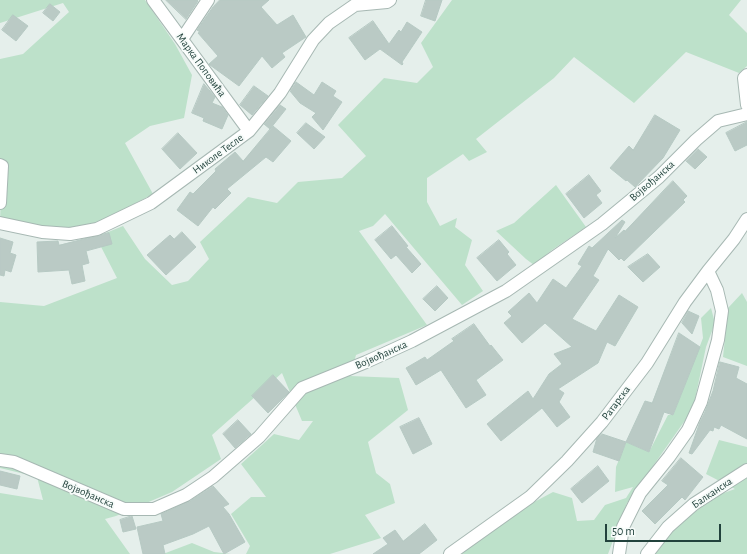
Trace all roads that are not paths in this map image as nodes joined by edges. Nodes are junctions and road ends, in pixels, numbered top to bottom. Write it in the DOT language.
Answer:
graph roads {
  1 [pos="153,0"];
  2 [pos="208,0"];
  3 [pos="390,0"];
  4 [pos="182,39"];
  5 [pos="747,75"];
  6 [pos="747,105"];
  7 [pos="747,114"];
  8 [pos="249,131"];
  9 [pos="0,165"];
  10 [pos="0,203"];
  11 [pos="747,219"];
  12 [pos="0,223"];
  13 [pos="708,271"];
  14 [pos="0,460"];
  15 [pos="747,470"];
  16 [pos="450,554"];
  17 [pos="619,554"];
  18 [pos="647,554"];
  1 -- 4 [label="street, Марка Поповића"];
  2 -- 4 [label="street"];
  3 -- 8 [label="street, Николе Тесле"];
  4 -- 8 [label="street, Марка Поповића"];
  5 -- 6 [label="street"];
  7 -- 14 [label="street, Војвођанска"];
  8 -- 12 [label="street, Николе Тесле"];
  9 -- 10 [label="street"];
  11 -- 13 [label="street, Ратарска"];
  13 -- 16 [label="street, Ратарска"];
  13 -- 17 [label="street"];
  15 -- 18 [label="street, Балканска"];
}
